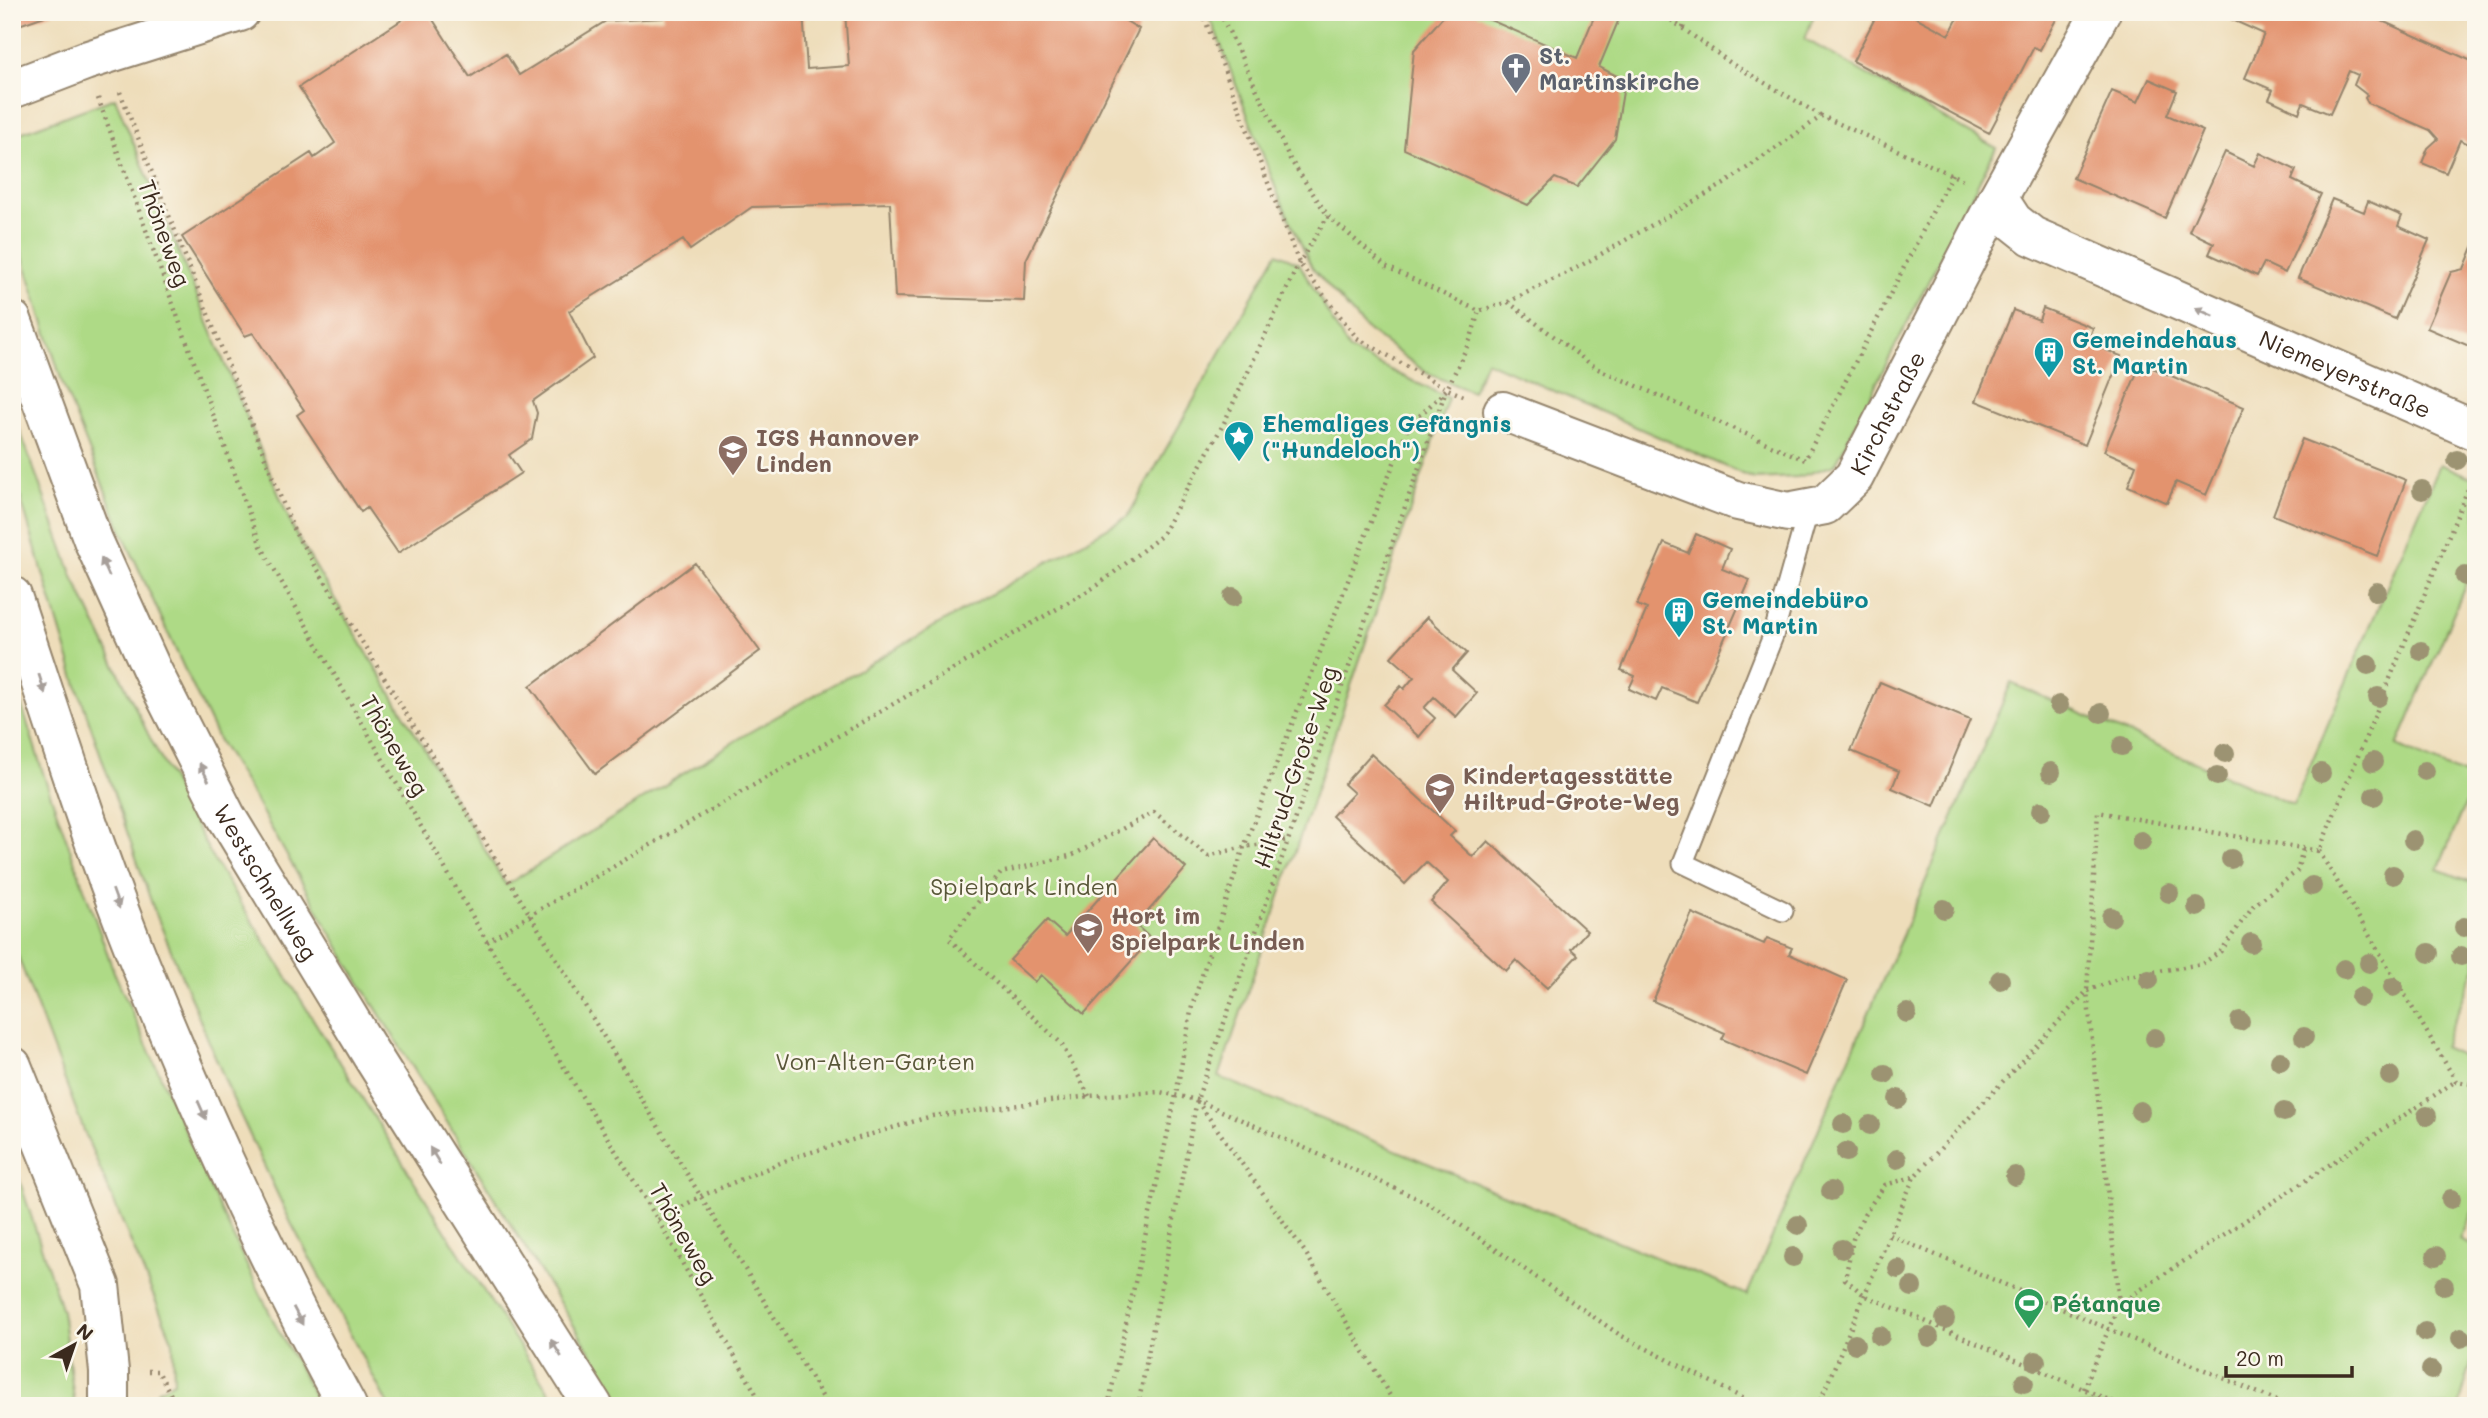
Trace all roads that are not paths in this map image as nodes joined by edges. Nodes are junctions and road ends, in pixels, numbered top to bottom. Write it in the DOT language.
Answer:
graph roads {
  1 [pos="240,12"];
  2 [pos="2101,12"];
  3 [pos="12,89"];
  4 [pos="1997,198"];
  5 [pos="12,320"];
  6 [pos="1503,411"];
  7 [pos="2476,431"];
  8 [pos="1809,508"];
  9 [pos="12,596"];
  10 [pos="1783,911"];
  11 [pos="12,1066"];
  12 [pos="108,1406"];
  13 [pos="347,1406"];
  14 [pos="593,1406"];
  1 -- 3 [label="main road"];
  2 -- 4 [label="main road, Kirchstraße"];
  7 -- 4 [label="main road, Niemeyerstraße, one-way"];
  4 -- 8 [label="main road, Kirchstraße"];
  14 -- 5 [label="main road, Westschnellweg, one-way"];
  6 -- 8 [label="main road, Kirchstraße"];
  8 -- 10 [label="lane"];
  9 -- 13 [label="main road, one-way"];
  11 -- 12 [label="main road"];
}
